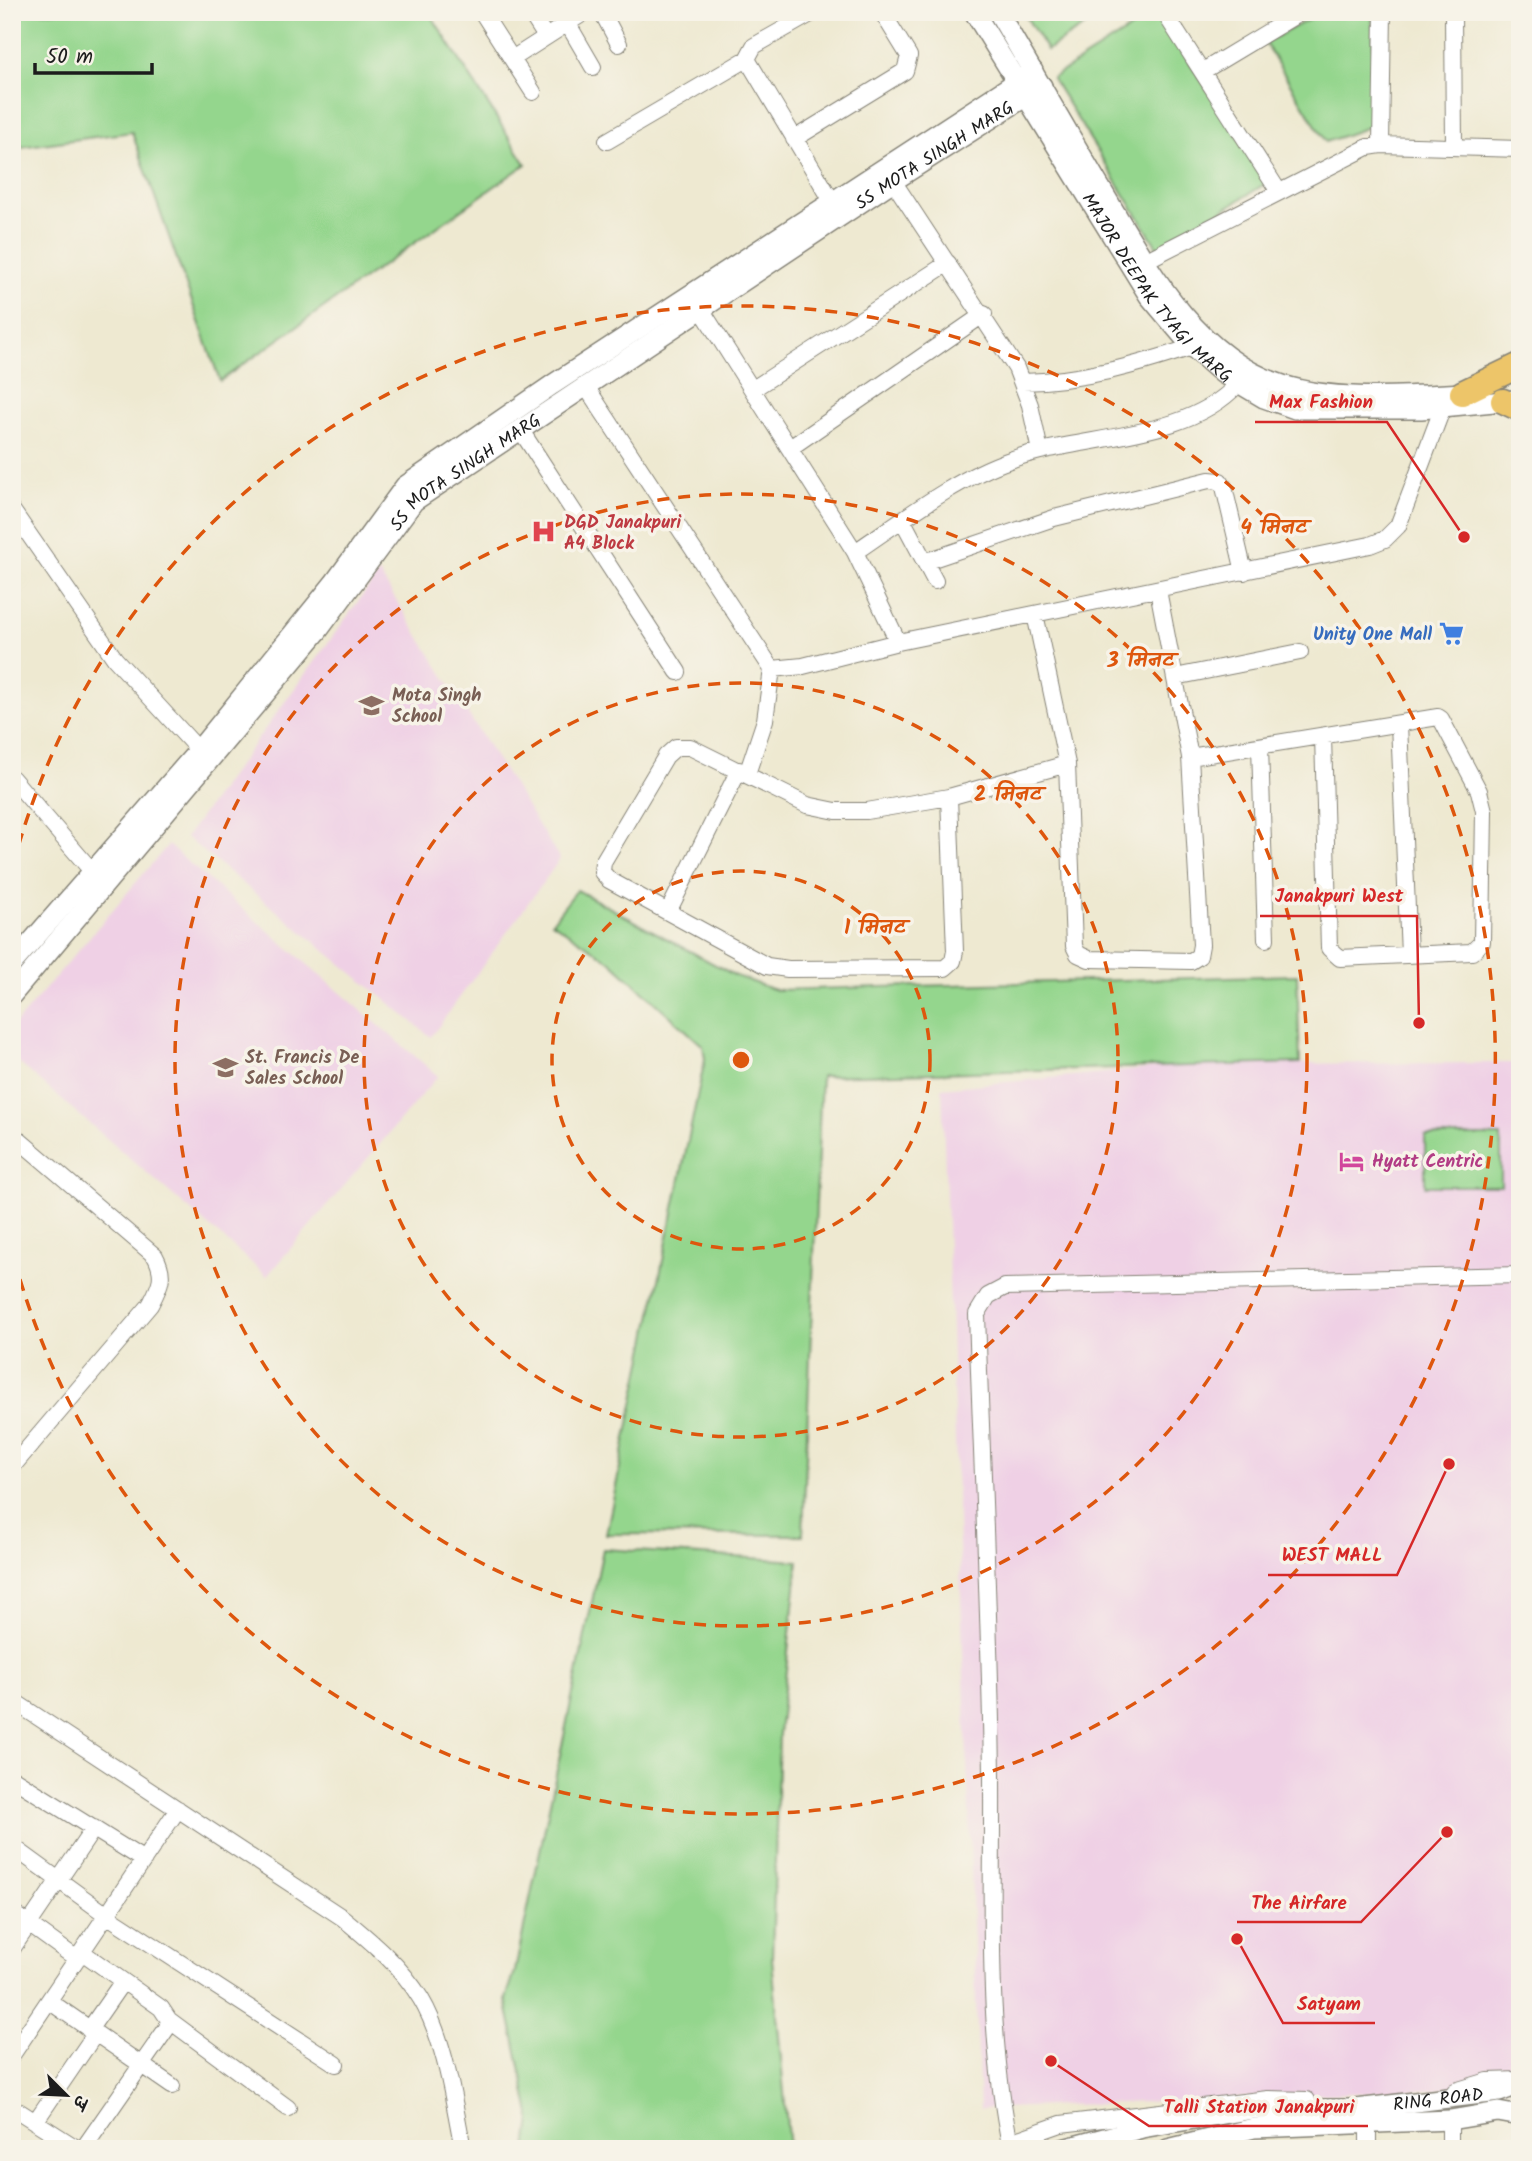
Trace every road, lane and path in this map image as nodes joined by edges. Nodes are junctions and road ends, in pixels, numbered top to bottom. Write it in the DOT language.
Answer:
graph roads {
  1 [pos="482,12"];
  2 [pos="530,12"];
  3 [pos="585,12"];
  4 [pos="602,12"];
  5 [pos="814,12"];
  6 [pos="883,12"];
  7 [pos="974,12"];
  8 [pos="998,12"];
  9 [pos="1164,12"];
  10 [pos="1300,12"];
  11 [pos="1383,12"];
  12 [pos="1453,12"];
  13 [pos="564,18"];
  14 [pos="546,37"];
  15 [pos="619,44"];
  16 [pos="512,59"];
  17 [pos="747,59"];
  18 [pos="593,67"];
  19 [pos="1203,71"];
  20 [pos="1030,83"];
  21 [pos="533,92"];
  22 [pos="794,139"];
  23 [pos="607,141"];
  24 [pos="1381,145"];
  25 [pos="1454,146"];
  26 [pos="1520,149"];
  27 [pos="893,181"];
  28 [pos="1279,192"];
  29 [pos="832,201"];
  30 [pos="948,262"];
  31 [pos="1138,264"];
  32 [pos="696,301"];
  33 [pos="984,314"];
  34 [pos="1192,346"];
  35 [pos="1520,365"];
  36 [pos="1023,382"];
  37 [pos="585,384"];
  38 [pos="1238,384"];
  39 [pos="753,389"];
  40 [pos="1452,400"];
  41 [pos="1516,401"];
  42 [pos="520,429"];
  43 [pos="790,448"];
  44 [pos="1040,451"];
  45 [pos="12,510"];
  46 [pos="904,521"];
  47 [pos="855,552"];
  48 [pos="927,561"];
  49 [pos="1244,572"];
  50 [pos="935,581"];
  51 [pos="1158,590"];
  52 [pos="1035,614"];
  53 [pos="898,642"];
  54 [pos="1300,652"];
  55 [pos="772,670"];
  56 [pos="678,672"];
  57 [pos="1175,677"];
  58 [pos="1399,724"];
  59 [pos="1323,736"];
  60 [pos="1260,746"];
  61 [pos="203,756"];
  62 [pos="1190,757"];
  63 [pos="1067,764"];
  64 [pos="743,772"];
  65 [pos="12,778"];
  66 [pos="949,797"];
  67 [pos="91,870"];
  68 [pos="57,910"];
  69 [pos="668,912"];
  70 [pos="70,926"];
  71 [pos="1266,939"];
  72 [pos="1409,954"];
  73 [pos="12,964"];
  74 [pos="12,995"];
  75 [pos="12,1135"];
  76 [pos="1520,1275"];
  77 [pos="12,1467"];
  78 [pos="12,1700"];
  79 [pos="12,1778"];
  80 [pos="178,1809"];
  81 [pos="94,1828"];
  82 [pos="12,1846"];
  83 [pos="144,1860"];
  84 [pos="58,1880"];
  85 [pos="12,1912"];
  86 [pos="108,1916"];
  87 [pos="29,1924"];
  88 [pos="12,1949"];
  89 [pos="80,1955"];
  90 [pos="123,1981"];
  91 [pos="49,2001"];
  92 [pos="169,2020"];
  93 [pos="92,2032"];
  94 [pos="14,2048"];
  95 [pos="336,2064"];
  96 [pos="141,2065"];
  97 [pos="1520,2082"];
  98 [pos="172,2086"];
  99 [pos="1498,2102"];
  100 [pos="288,2108"];
  101 [pos="14,2111"];
  102 [pos="1520,2116"];
  103 [pos="1450,2120"];
  104 [pos="35,2122"];
  105 [pos="1368,2126"];
  106 [pos="1010,2145"];
  107 [pos="78,2149"];
  108 [pos="83,2149"];
  109 [pos="463,2149"];
  110 [pos="1063,2149"];
  111 [pos="1168,2149"];
  112 [pos="1368,2149"];
  113 [pos="1450,2149"];
  1 -- 16 [label="street"];
  2 -- 14 [label="street"];
  3 -- 13 [label="street"];
  4 -- 15 [label="street"];
  5 -- 17 [label="street"];
  6 -- 22 [label="street"];
  7 -- 20 [label="street, MAJOR DEEPAK TYAGI MARG"];
  8 -- 20 [label="street, MAJOR DEEPAK TYAGI MARG"];
  9 -- 19 [label="street"];
  10 -- 19 [label="street"];
  11 -- 24 [label="street"];
  12 -- 25 [label="street"];
  13 -- 14 [label="street"];
  13 -- 18 [label="street"];
  14 -- 16 [label="street"];
  16 -- 21 [label="street"];
  17 -- 22 [label="street"];
  17 -- 23 [label="street"];
  19 -- 28 [label="street"];
  20 -- 27 [label="street, SS MOTA SINGH MARG"];
  20 -- 29 [label="street, SS MOTA SINGH MARG"];
  20 -- 31 [label="street, MAJOR DEEPAK TYAGI MARG"];
  22 -- 29 [label="street"];
  24 -- 25 [label="street"];
  24 -- 28 [label="street"];
  25 -- 26 [label="street"];
  27 -- 30 [label="street"];
  27 -- 32 [label="street, SS MOTA SINGH MARG"];
  28 -- 31 [label="street"];
  29 -- 32 [label="street, SS MOTA SINGH MARG"];
  30 -- 33 [label="street"];
  30 -- 39 [label="street"];
  31 -- 34 [label="street, MAJOR DEEPAK TYAGI MARG"];
  31 -- 40 [label="street, MAJOR DEEPAK TYAGI MARG"];
  32 -- 37 [label="street, SS MOTA SINGH MARG"];
  32 -- 39 [label="street"];
  32 -- 61 [label="street, SS MOTA SINGH MARG"];
  33 -- 36 [label="street"];
  33 -- 43 [label="street"];
  34 -- 36 [label="street"];
  34 -- 38 [label="street, MAJOR DEEPAK TYAGI MARG"];
  35 -- 40 [label="main road"];
  36 -- 44 [label="street"];
  37 -- 42 [label="street, SS MOTA SINGH MARG"];
  37 -- 55 [label="street"];
  38 -- 40 [label="street, MAJOR DEEPAK TYAGI MARG"];
  38 -- 44 [label="street"];
  39 -- 43 [label="street"];
  40 -- 41 [label="street, MAJOR DEEPAK TYAGI MARG"];
  40 -- 49 [label="street"];
  42 -- 56 [label="street"];
  42 -- 61 [label="street, SS MOTA SINGH MARG"];
  43 -- 47 [label="street"];
  44 -- 46 [label="street"];
  45 -- 61 [label="street"];
  46 -- 47 [label="street"];
  46 -- 48 [label="street"];
  47 -- 53 [label="street"];
  48 -- 49 [label="street"];
  48 -- 50 [label="street"];
  49 -- 51 [label="street"];
  51 -- 52 [label="street"];
  51 -- 57 [label="street"];
  52 -- 53 [label="street"];
  52 -- 63 [label="street"];
  53 -- 55 [label="street"];
  54 -- 57 [label="street"];
  55 -- 64 [label="street"];
  57 -- 62 [label="street"];
  58 -- 59 [label="street"];
  58 -- 72 [label="street"];
  58 -- 72 [label="street"];
  59 -- 60 [label="street"];
  59 -- 72 [label="street"];
  60 -- 62 [label="street"];
  60 -- 71 [label="street"];
  61 -- 67 [label="street, SS MOTA SINGH MARG"];
  61 -- 70 [label="street, SS MOTA SINGH MARG"];
  62 -- 63 [label="street"];
  63 -- 66 [label="street"];
  64 -- 66 [label="street"];
  64 -- 69 [label="street"];
  64 -- 69 [label="street"];
  65 -- 67 [label="street"];
  66 -- 69 [label="street"];
  67 -- 68 [label="street, SS MOTA SINGH MARG"];
  68 -- 70 [label="street"];
  68 -- 73 [label="street, SS MOTA SINGH MARG"];
  70 -- 74 [label="street, SS MOTA SINGH MARG"];
  75 -- 77 [label="street"];
  76 -- 106 [label="street"];
  78 -- 80 [label="street"];
  79 -- 81 [label="street"];
  80 -- 83 [label="street"];
  80 -- 109 [label="street"];
  81 -- 83 [label="street"];
  81 -- 84 [label="street"];
  82 -- 84 [label="street"];
  83 -- 86 [label="street"];
  84 -- 86 [label="street"];
  84 -- 87 [label="street"];
  85 -- 87 [label="street"];
  86 -- 89 [label="street"];
  86 -- 95 [label="street"];
  87 -- 88 [label="street"];
  87 -- 89 [label="street"];
  89 -- 90 [label="street"];
  89 -- 91 [label="street"];
  90 -- 92 [label="street"];
  90 -- 93 [label="street"];
  91 -- 93 [label="street"];
  91 -- 94 [label="street"];
  92 -- 96 [label="street"];
  92 -- 100 [label="street"];
  93 -- 96 [label="street"];
  93 -- 104 [label="street"];
  96 -- 98 [label="street"];
  96 -- 108 [label="street"];
  97 -- 99 [label="street, RING ROAD"];
  97 -- 106 [label="street"];
  99 -- 102 [label="street, RING ROAD"];
  99 -- 103 [label="street, RING ROAD"];
  99 -- 110 [label="street, RING ROAD"];
  101 -- 104 [label="street"];
  103 -- 105 [label="street, RING ROAD"];
  103 -- 113 [label="street"];
  104 -- 107 [label="street"];
  105 -- 111 [label="street, RING ROAD"];
  105 -- 112 [label="street"];
}
